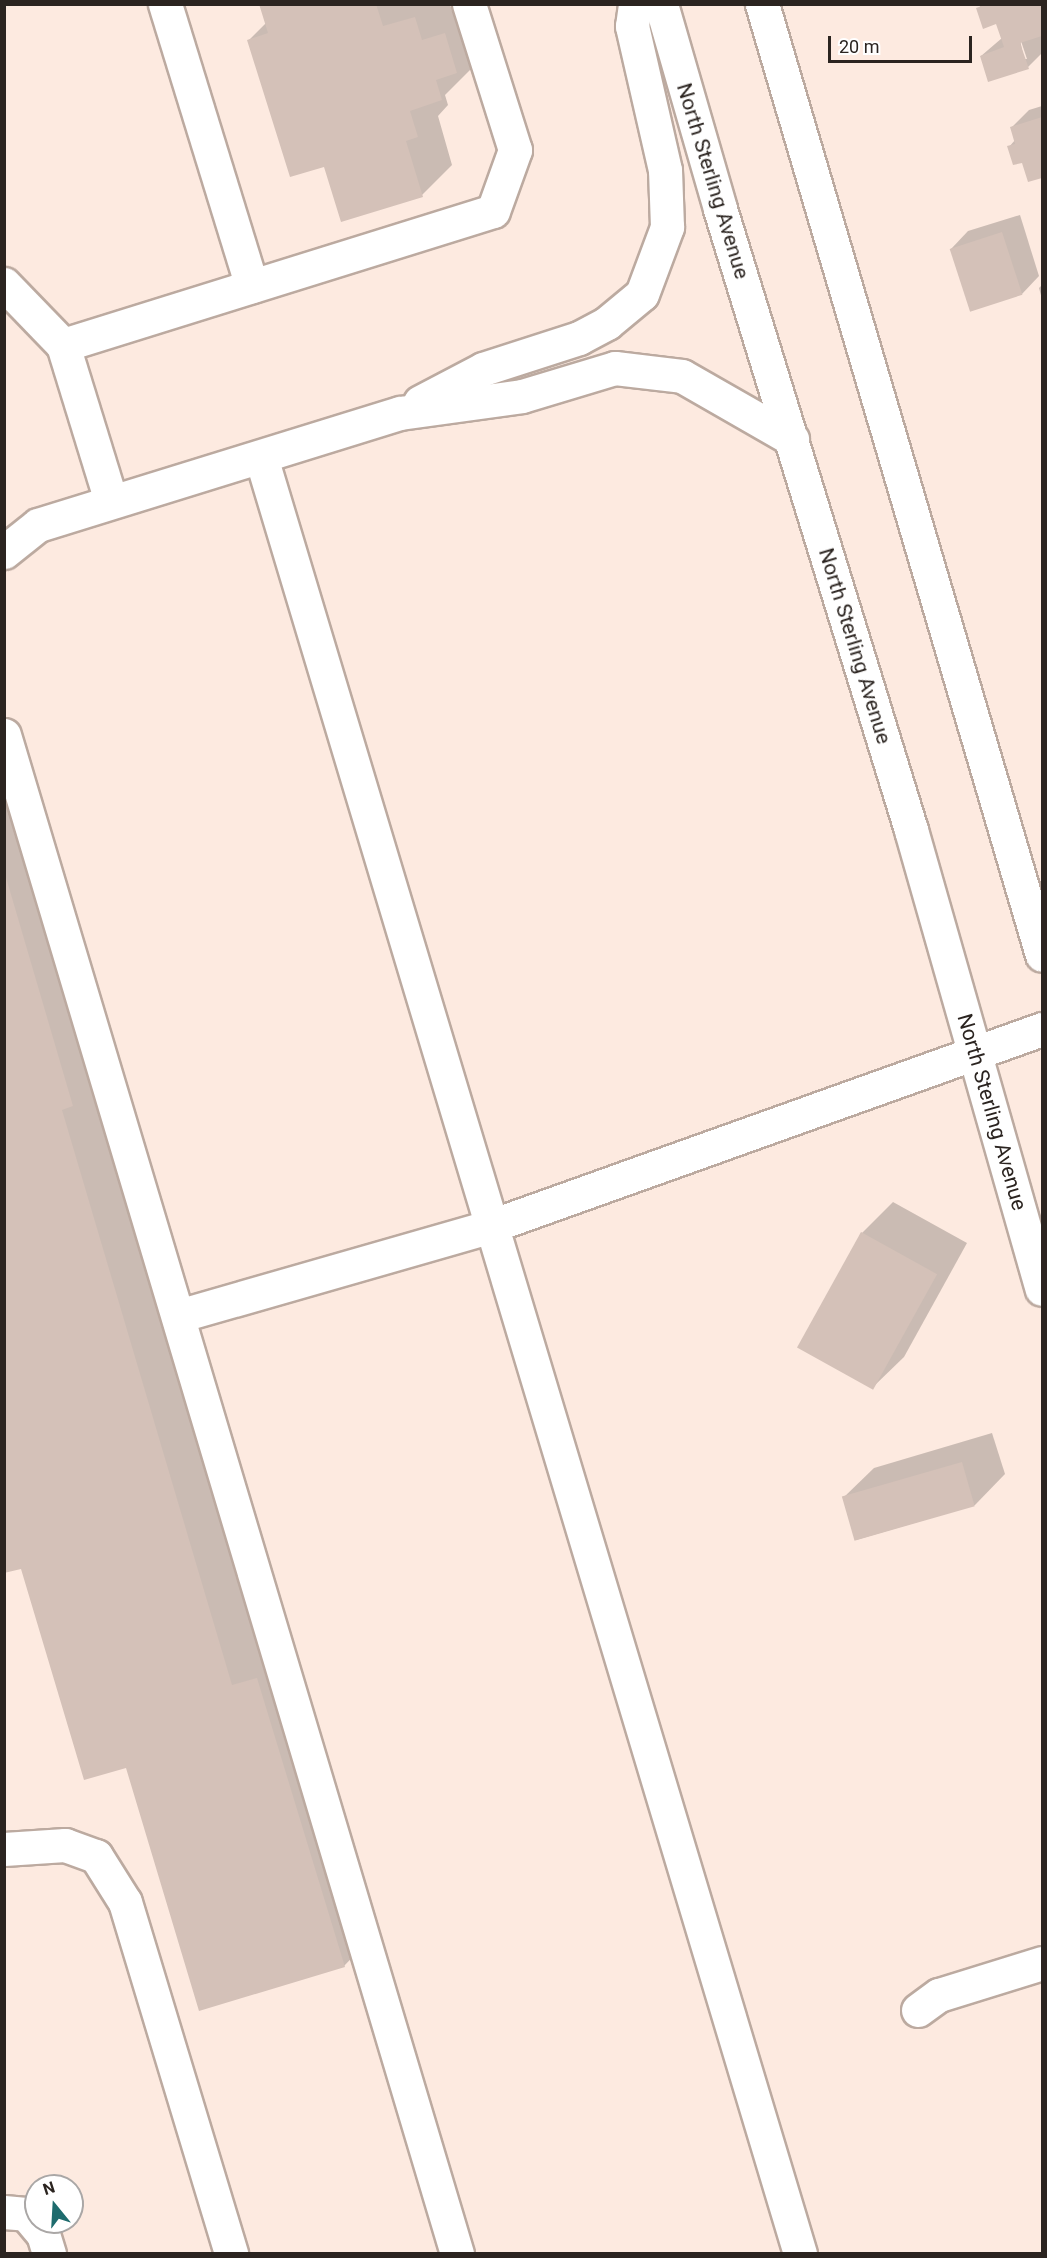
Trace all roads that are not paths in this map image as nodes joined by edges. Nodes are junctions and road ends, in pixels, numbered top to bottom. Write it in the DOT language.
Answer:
graph roads {
  1 [pos="165,4"];
  2 [pos="469,4"];
  3 [pos="635,4"];
  4 [pos="662,4"];
  5 [pos="762,4"];
  6 [pos="4,284"];
  7 [pos="252,286"];
  8 [pos="63,345"];
  9 [pos="400,413"];
  10 [pos="792,439"];
  11 [pos="261,457"];
  12 [pos="111,501"];
  13 [pos="4,552"];
  14 [pos="4,735"];
  15 [pos="1042,955"];
  16 [pos="1042,1029"];
  17 [pos="975,1053"];
  18 [pos="491,1226"];
  19 [pos="1042,1289"];
  20 [pos="178,1316"];
  21 [pos="4,1849"];
  22 [pos="1042,1963"];
  23 [pos="918,2010"];
  24 [pos="4,2212"];
  25 [pos="49,2253"];
  26 [pos="231,2253"];
  27 [pos="457,2253"];
  28 [pos="800,2253"];
  1 -- 7 [label="main road"];
  2 -- 7 [label="main road"];
  3 -- 9 [label="main road"];
  4 -- 10 [label="main road, North Sterling Avenue"];
  5 -- 15 [label="main road"];
  6 -- 8 [label="main road"];
  7 -- 8 [label="main road"];
  8 -- 12 [label="main road"];
  9 -- 10 [label="main road"];
  9 -- 11 [label="main road"];
  10 -- 17 [label="main road, North Sterling Avenue"];
  11 -- 12 [label="main road"];
  11 -- 18 [label="main road"];
  12 -- 13 [label="main road"];
  14 -- 20 [label="main road"];
  16 -- 17 [label="main road"];
  17 -- 18 [label="main road"];
  17 -- 19 [label="main road, North Sterling Avenue"];
  18 -- 20 [label="main road"];
  18 -- 28 [label="main road"];
  20 -- 27 [label="main road"];
  21 -- 26 [label="main road"];
  22 -- 23 [label="main road"];
  24 -- 25 [label="main road"];
}
